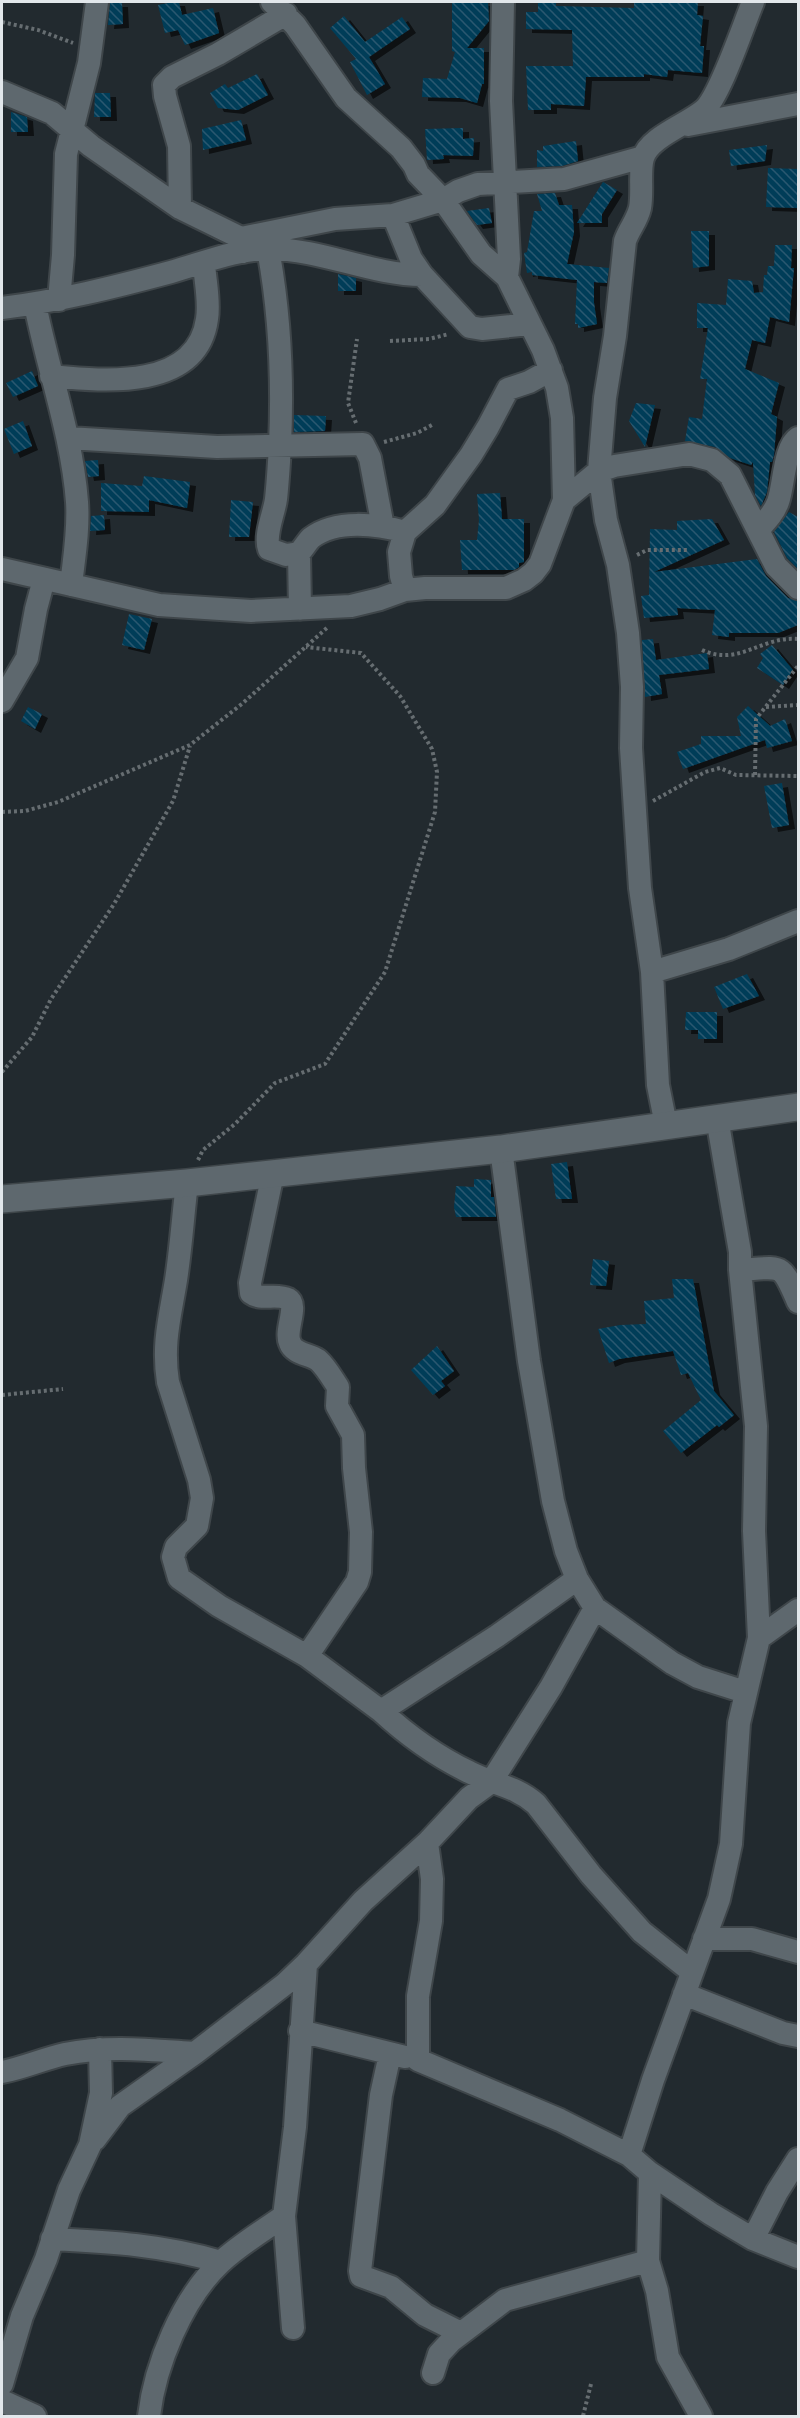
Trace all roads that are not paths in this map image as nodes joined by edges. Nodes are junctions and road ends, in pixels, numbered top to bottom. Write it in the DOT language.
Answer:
graph roads {
  1 [pos="97,2"];
  2 [pos="503,2"];
  3 [pos="749,3"];
  4 [pos="279,8"];
  5 [pos="2,92"];
  6 [pos="798,104"];
  7 [pos="680,127"];
  8 [pos="71,129"];
  9 [pos="643,157"];
  10 [pos="504,183"];
  11 [pos="443,200"];
  12 [pos="180,208"];
  13 [pos="393,215"];
  14 [pos="242,245"];
  15 [pos="268,249"];
  16 [pos="204,263"];
  17 [pos="422,275"];
  18 [pos="507,278"];
  19 [pos="59,300"];
  20 [pos="35,304"];
  21 [pos="2,308"];
  22 [pos="530,324"];
  23 [pos="551,370"];
  24 [pos="51,376"];
  25 [pos="68,438"];
  26 [pos="798,438"];
  27 [pos="280,446"];
  28 [pos="599,471"];
  29 [pos="564,500"];
  30 [pos="383,527"];
  31 [pos="759,530"];
  32 [pos="405,532"];
  33 [pos="299,553"];
  34 [pos="2,569"];
  35 [pos="44,579"];
  36 [pos="71,585"];
  37 [pos="798,588"];
  38 [pos="405,590"];
  39 [pos="300,609"];
  40 [pos="2,701"];
  41 [pos="798,921"];
  42 [pos="652,972"];
  43 [pos="798,1107"];
  44 [pos="717,1118"];
  45 [pos="666,1125"];
  46 [pos="501,1149"];
  47 [pos="273,1173"];
  48 [pos="187,1183"];
  49 [pos="2,1199"];
  50 [pos="740,1270"];
  51 [pos="798,1302"];
  52 [pos="577,1579"];
  53 [pos="596,1608"];
  54 [pos="798,1610"];
  55 [pos="759,1638"];
  56 [pos="307,1656"];
  57 [pos="745,1692"];
  58 [pos="381,1711"];
  59 [pos="491,1782"];
  60 [pos="427,1843"];
  61 [pos="704,1939"];
  62 [pos="798,1952"];
  63 [pos="306,1964"];
  64 [pos="692,1972"];
  65 [pos="684,1994"];
  66 [pos="300,2031"];
  67 [pos="798,2036"];
  68 [pos="100,2049"];
  69 [pos="195,2053"];
  70 [pos="390,2054"];
  71 [pos="418,2061"];
  72 [pos="2,2072"];
  73 [pos="90,2145"];
  74 [pos="629,2155"];
  75 [pos="798,2159"];
  76 [pos="650,2173"];
  77 [pos="284,2216"];
  78 [pos="52,2239"];
  79 [pos="753,2239"];
  80 [pos="798,2257"];
  81 [pos="648,2261"];
  82 [pos="221,2262"];
  83 [pos="293,2328"];
  84 [pos="461,2333"];
  85 [pos="433,2373"];
  86 [pos="2,2384"];
  87 [pos="2,2401"];
  88 [pos="35,2416"];
  89 [pos="149,2416"];
  90 [pos="701,2416"];
  1 -- 8 [label="street"];
  2 -- 10 [label="street"];
  3 -- 7 [label="street"];
  4 -- 11 [label="street"];
  4 -- 12 [label="street"];
  5 -- 8 [label="street"];
  6 -- 7 [label="street"];
  7 -- 9 [label="street"];
  8 -- 12 [label="street"];
  8 -- 19 [label="street"];
  9 -- 10 [label="street"];
  9 -- 28 [label="street"];
  10 -- 11 [label="street"];
  10 -- 18 [label="street"];
  11 -- 13 [label="street"];
  11 -- 18 [label="street"];
  12 -- 14 [label="street"];
  13 -- 14 [label="street"];
  13 -- 17 [label="street"];
  14 -- 15 [label="street"];
  14 -- 16 [label="street"];
  15 -- 17 [label="street"];
  15 -- 27 [label="street"];
  16 -- 19 [label="street"];
  16 -- 24 [label="street"];
  17 -- 22 [label="street"];
  18 -- 22 [label="street"];
  19 -- 20 [label="street"];
  20 -- 21 [label="street"];
  20 -- 24 [label="street"];
  22 -- 23 [label="street"];
  23 -- 29 [label="street"];
  23 -- 32 [label="street"];
  24 -- 25 [label="street"];
  25 -- 27 [label="street"];
  25 -- 36 [label="street"];
  26 -- 31 [label="street"];
  27 -- 30 [label="street"];
  27 -- 33 [label="street"];
  28 -- 29 [label="street"];
  28 -- 31 [label="street"];
  28 -- 42 [label="street"];
  29 -- 38 [label="street"];
  30 -- 32 [label="street"];
  30 -- 33 [label="street"];
  31 -- 37 [label="street"];
  32 -- 38 [label="street"];
  33 -- 39 [label="street"];
  34 -- 35 [label="street"];
  35 -- 36 [label="street"];
  35 -- 40 [label="street"];
  36 -- 39 [label="street"];
  38 -- 39 [label="street"];
  41 -- 42 [label="street"];
  42 -- 45 [label="street"];
  43 -- 44 [label="street"];
  44 -- 45 [label="street"];
  44 -- 50 [label="street"];
  45 -- 46 [label="street"];
  46 -- 47 [label="street"];
  46 -- 52 [label="street"];
  47 -- 48 [label="street"];
  47 -- 56 [label="street"];
  48 -- 49 [label="street"];
  48 -- 56 [label="street"];
  50 -- 51 [label="street"];
  50 -- 55 [label="street"];
  52 -- 53 [label="street"];
  52 -- 58 [label="street"];
  53 -- 57 [label="street"];
  53 -- 59 [label="street"];
  54 -- 55 [label="street"];
  55 -- 57 [label="street"];
  56 -- 58 [label="street"];
  57 -- 61 [label="street"];
  58 -- 59 [label="street"];
  59 -- 60 [label="street"];
  59 -- 64 [label="street"];
  60 -- 63 [label="street"];
  60 -- 71 [label="street"];
  61 -- 62 [label="street"];
  61 -- 64 [label="street"];
  63 -- 66 [label="street"];
  63 -- 69 [label="street"];
  64 -- 65 [label="street"];
  65 -- 67 [label="street"];
  65 -- 74 [label="street"];
  66 -- 70 [label="street"];
  66 -- 77 [label="street"];
  68 -- 69 [label="street"];
  68 -- 72 [label="street"];
  68 -- 73 [label="street"];
  69 -- 73 [label="street"];
  70 -- 71 [label="street"];
  70 -- 84 [label="street"];
  71 -- 74 [label="street"];
  73 -- 78 [label="street"];
  74 -- 76 [label="street"];
  75 -- 79 [label="street"];
  76 -- 79 [label="street"];
  76 -- 81 [label="street"];
  77 -- 82 [label="street"];
  77 -- 83 [label="street"];
  78 -- 82 [label="street"];
  78 -- 86 [label="street"];
  79 -- 80 [label="street"];
  81 -- 84 [label="street"];
  81 -- 90 [label="street"];
  82 -- 89 [label="street"];
  84 -- 85 [label="street"];
  87 -- 88 [label="street"];
}
